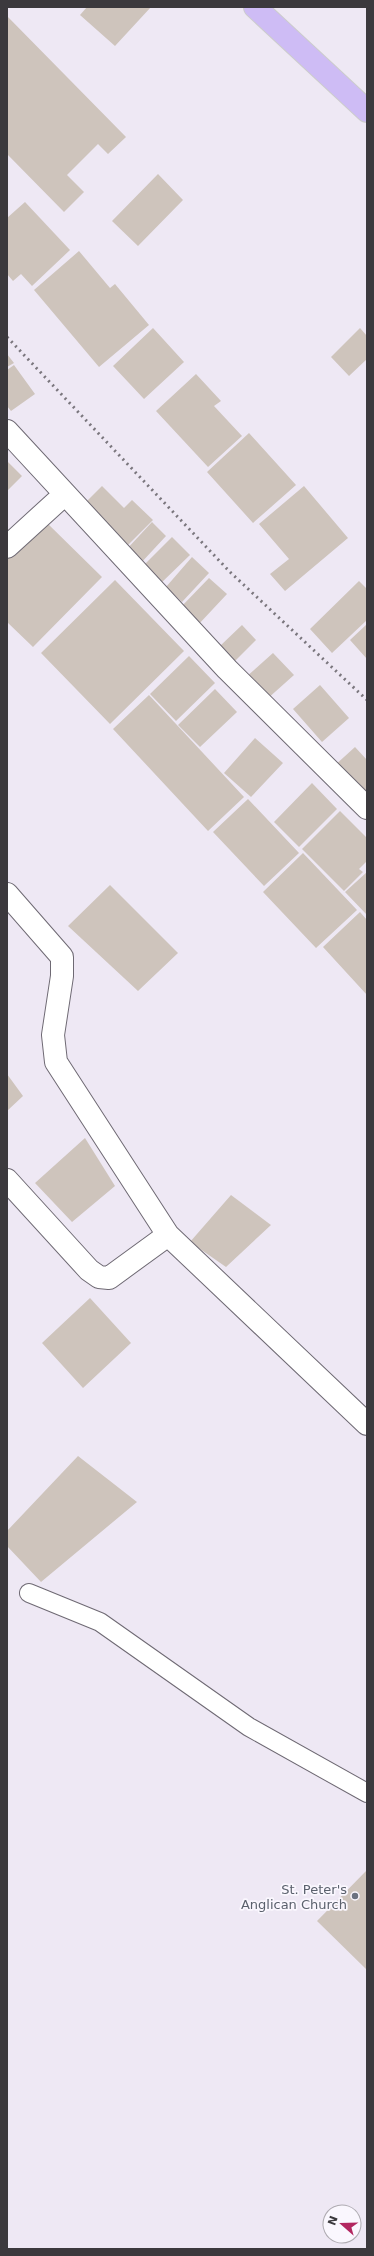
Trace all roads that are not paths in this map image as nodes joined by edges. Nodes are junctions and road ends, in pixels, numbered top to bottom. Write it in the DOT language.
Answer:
graph roads {
  1 [pos="255,7"];
  2 [pos="367,111"];
  3 [pos="7,432"];
  4 [pos="66,494"];
  5 [pos="7,547"];
  6 [pos="367,808"];
  7 [pos="7,894"];
  8 [pos="7,1180"];
  9 [pos="168,1235"];
  10 [pos="367,1424"];
  11 [pos="29,1593"];
  12 [pos="367,1793"];
  1 -- 2 [label="main road"];
  3 -- 4 [label="street"];
  4 -- 5 [label="street"];
  4 -- 6 [label="street"];
  7 -- 9 [label="street"];
  8 -- 9 [label="street"];
  9 -- 10 [label="street"];
  11 -- 12 [label="lane"];
}
